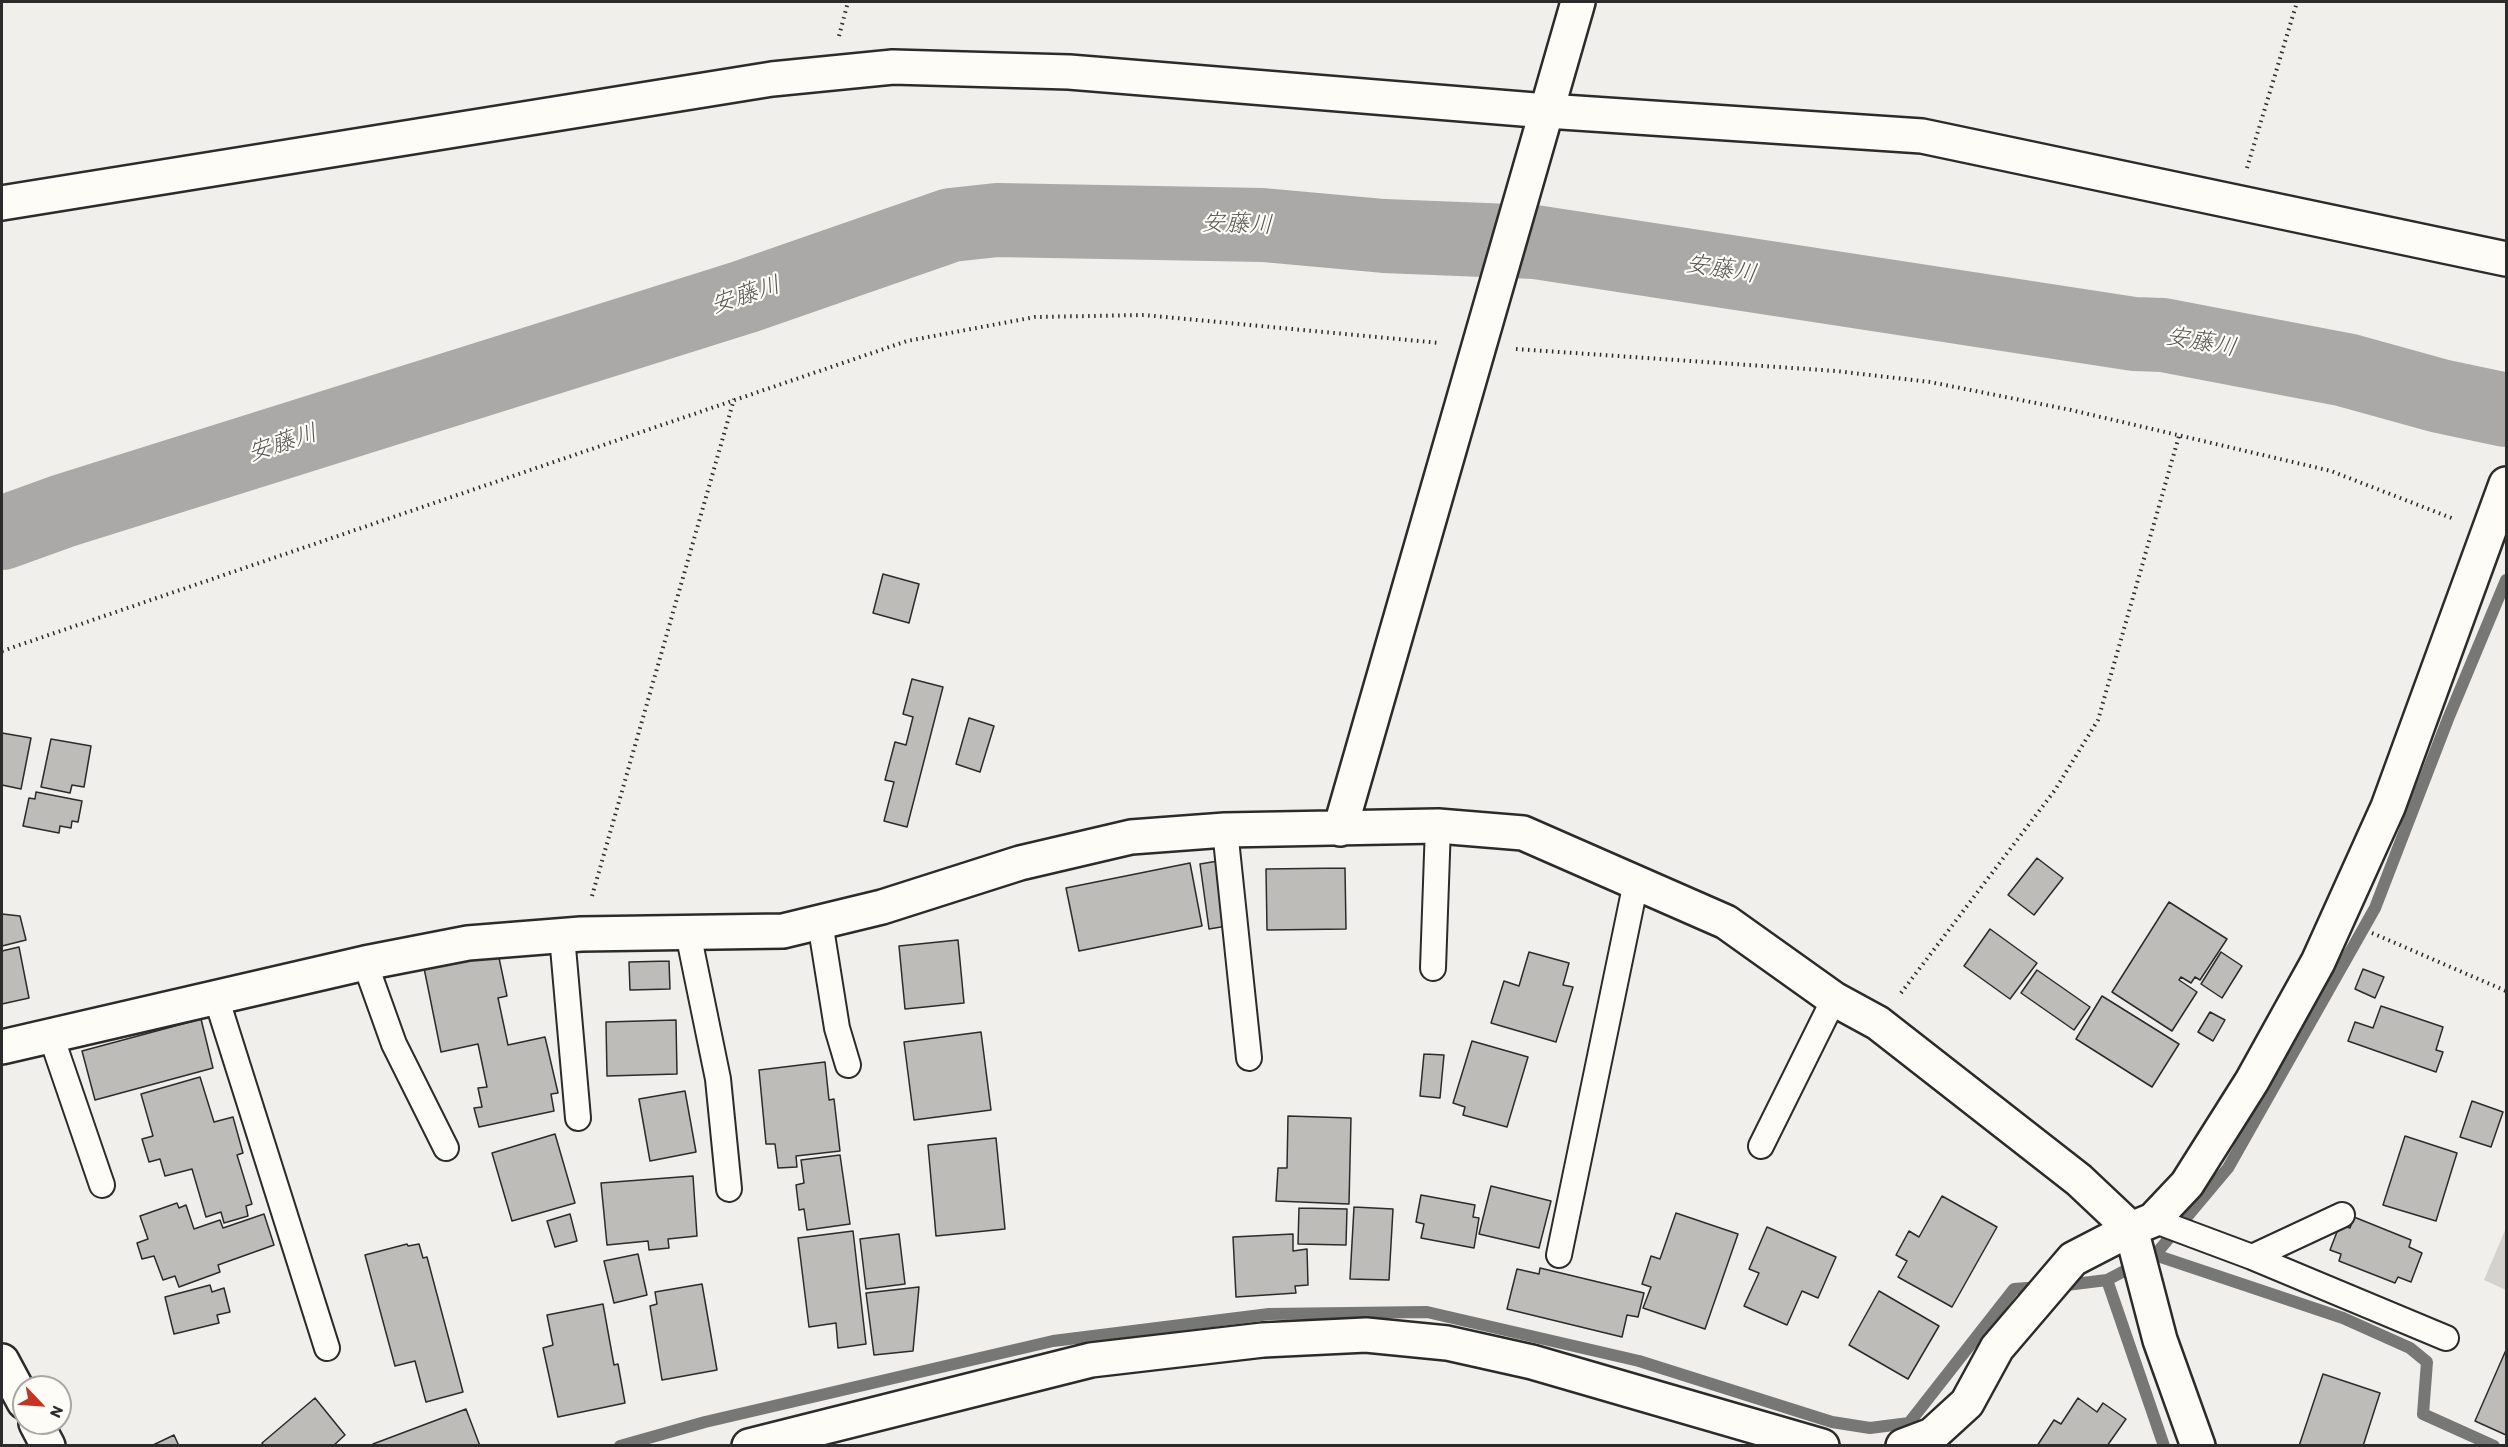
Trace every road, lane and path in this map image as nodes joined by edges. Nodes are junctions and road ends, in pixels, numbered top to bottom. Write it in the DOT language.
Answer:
graph roads {
  1 [pos="1578,2"];
  2 [pos="2297,2"];
  3 [pos="1547,111"];
  4 [pos="2,202"];
  5 [pos="2236,203"];
  6 [pos="2506,259"];
  7 [pos="1480,338"];
  8 [pos="734,399"];
  9 [pos="2179,436"];
  10 [pos="2499,504"];
  11 [pos="2,651"];
  12 [pos="1438,826"];
  13 [pos="1340,829"];
  14 [pos="1225,830"];
  15 [pos="1636,882"];
  16 [pos="2337,918"];
  17 [pos="820,922"];
  18 [pos="688,933"];
  19 [pos="571,935"];
  20 [pos="365,963"];
  21 [pos="1433,968"];
  22 [pos="2506,991"];
  23 [pos="216,997"];
  24 [pos="1834,999"];
  25 [pos="1878,1023"];
  26 [pos="51,1036"];
  27 [pos="2,1047"];
  28 [pos="1249,1058"];
  29 [pos="848,1065"];
  30 [pos="578,1118"];
  31 [pos="1761,1146"];
  32 [pos="446,1148"];
  33 [pos="102,1185"];
  34 [pos="729,1189"];
  35 [pos="2342,1215"];
  36 [pos="2142,1224"];
  37 [pos="1559,1255"];
  38 [pos="2252,1257"];
  39 [pos="2446,1338"];
  40 [pos="327,1348"];
  41 [pos="2,1361"];
  42 [pos="12,1380"];
  43 [pos="749,1446"];
  44 [pos="1822,1446"];
  45 [pos="1903,1446"];
  46 [pos="2198,1446"];
  1 -- 3 [label="street"];
  2 -- 5 [label="path"];
  3 -- 4 [label="street"];
  3 -- 5 [label="street"];
  3 -- 7 [label="street"];
  5 -- 6 [label="street"];
  7 -- 8 [label="path"];
  7 -- 9 [label="path"];
  7 -- 13 [label="street"];
  8 -- 11 [label="path"];
  8 -- 19 [label="path"];
  9 -- 10 [label="path"];
  9 -- 25 [label="path"];
  10 -- 16 [label="street"];
  12 -- 13 [label="street"];
  12 -- 15 [label="street"];
  12 -- 21 [label="lane"];
  13 -- 14 [label="street"];
  14 -- 17 [label="street"];
  14 -- 28 [label="lane"];
  15 -- 24 [label="street"];
  15 -- 37 [label="lane"];
  16 -- 22 [label="path"];
  16 -- 36 [label="street"];
  17 -- 18 [label="street"];
  17 -- 29 [label="lane"];
  18 -- 19 [label="street"];
  18 -- 34 [label="lane"];
  19 -- 20 [label="street"];
  19 -- 30 [label="lane"];
  20 -- 23 [label="street"];
  20 -- 32 [label="lane"];
  23 -- 26 [label="street"];
  23 -- 40 [label="lane"];
  24 -- 25 [label="street"];
  24 -- 31 [label="lane"];
  25 -- 36 [label="street"];
  26 -- 27 [label="street"];
  26 -- 33 [label="lane"];
  35 -- 38 [label="lane"];
  36 -- 38 [label="lane"];
  36 -- 45 [label="street"];
  36 -- 46 [label="street"];
  38 -- 39 [label="lane"];
  41 -- 42 [label="street"];
  43 -- 44 [label="street"];
}
